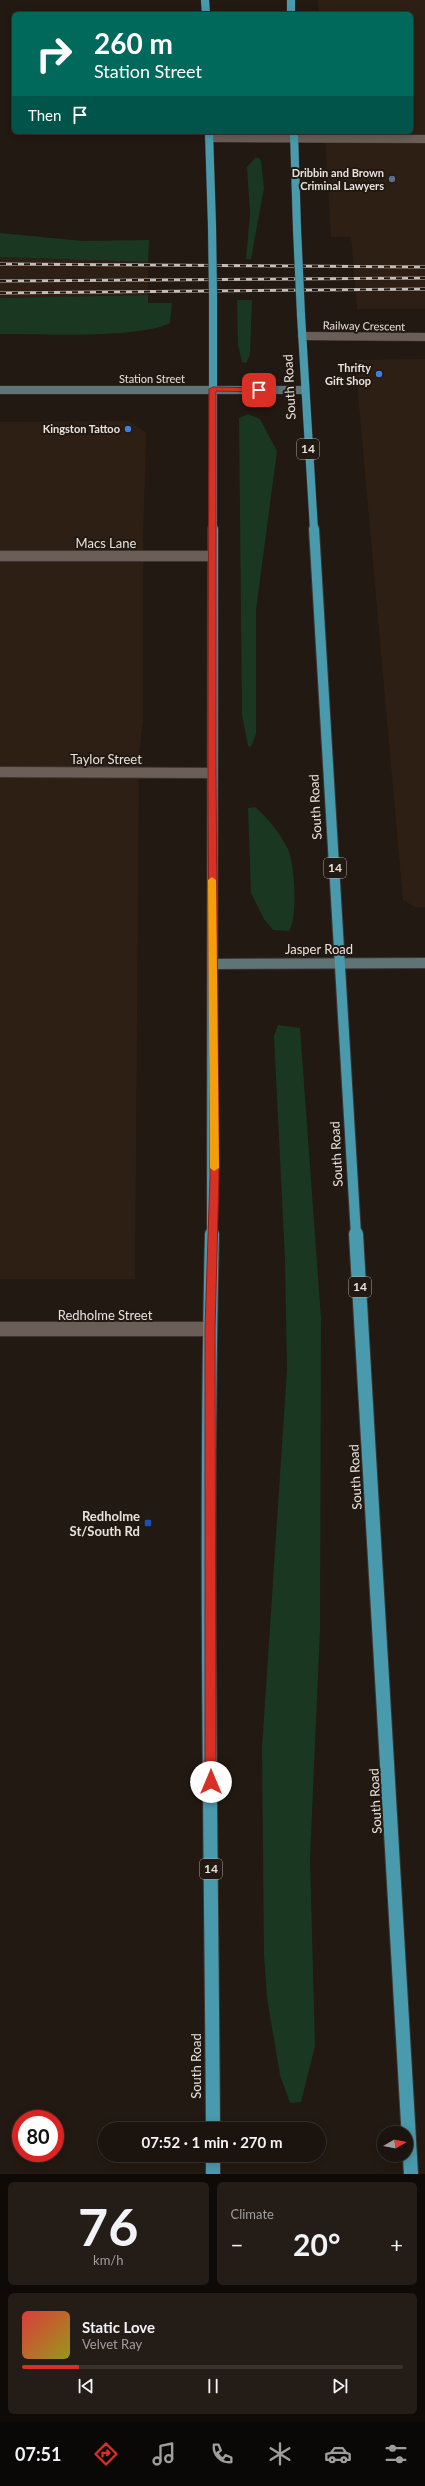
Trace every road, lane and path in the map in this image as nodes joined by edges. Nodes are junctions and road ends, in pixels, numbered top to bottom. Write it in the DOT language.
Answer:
graph roads {
  1 [pos="206,0"];
  2 [pos="211,0"];
  3 [pos="291,0"];
  4 [pos="206,12"];
  5 [pos="291,12"];
  6 [pos="209,135"];
  7 [pos="294,135"];
  8 [pos="425,139"];
  9 [pos="302,336"];
  10 [pos="425,337"];
  11 [pos="213,389"];
  12 [pos="0,390"];
  13 [pos="304,390"];
  14 [pos="0,556"];
  15 [pos="212,556"];
  16 [pos="0,772"];
  17 [pos="212,773"];
  18 [pos="340,963"];
  19 [pos="425,963"];
  20 [pos="212,964"];
  21 [pos="0,1329"];
  22 [pos="210,1329"];
  23 [pos="213,2122"];
  24 [pos="213,2162"];
  25 [pos="213,2174"];
  26 [pos="411,2174"];
  1 -- 4 [label="highway"];
  2 -- 4 [label="highway"];
  3 -- 5 [label="highway"];
  6 -- 7 [label="street"];
  6 -- 11 [label="highway, South Road / 14, bridge"];
  7 -- 8 [label="street"];
  7 -- 9 [label="highway, South Road / 14, bridge"];
  9 -- 10 [label="street, Railway Crescent"];
  9 -- 13 [label="highway, South Road / 14"];
  11 -- 12 [label="main road, Station Street"];
  11 -- 13 [label="main road, Station Street"];
  11 -- 15 [label="highway, South Road / 14"];
  13 -- 18 [label="highway, South Road / 14"];
  14 -- 15 [label="street, Macs Lane"];
  15 -- 17 [label="highway, South Road / 14"];
  16 -- 17 [label="street, Taylor Street"];
  17 -- 20 [label="highway, South Road / 14"];
  18 -- 19 [label="main road, Jasper Road"];
  18 -- 20 [label="main road, Jasper Road"];
  18 -- 26 [label="highway, South Road / 14"];
  20 -- 22 [label="highway, South Road / 14"];
  21 -- 22 [label="street, Redholme Street"];
  22 -- 23 [label="highway, South Road / 14"];
  24 -- 25 [label="highway"];
}
